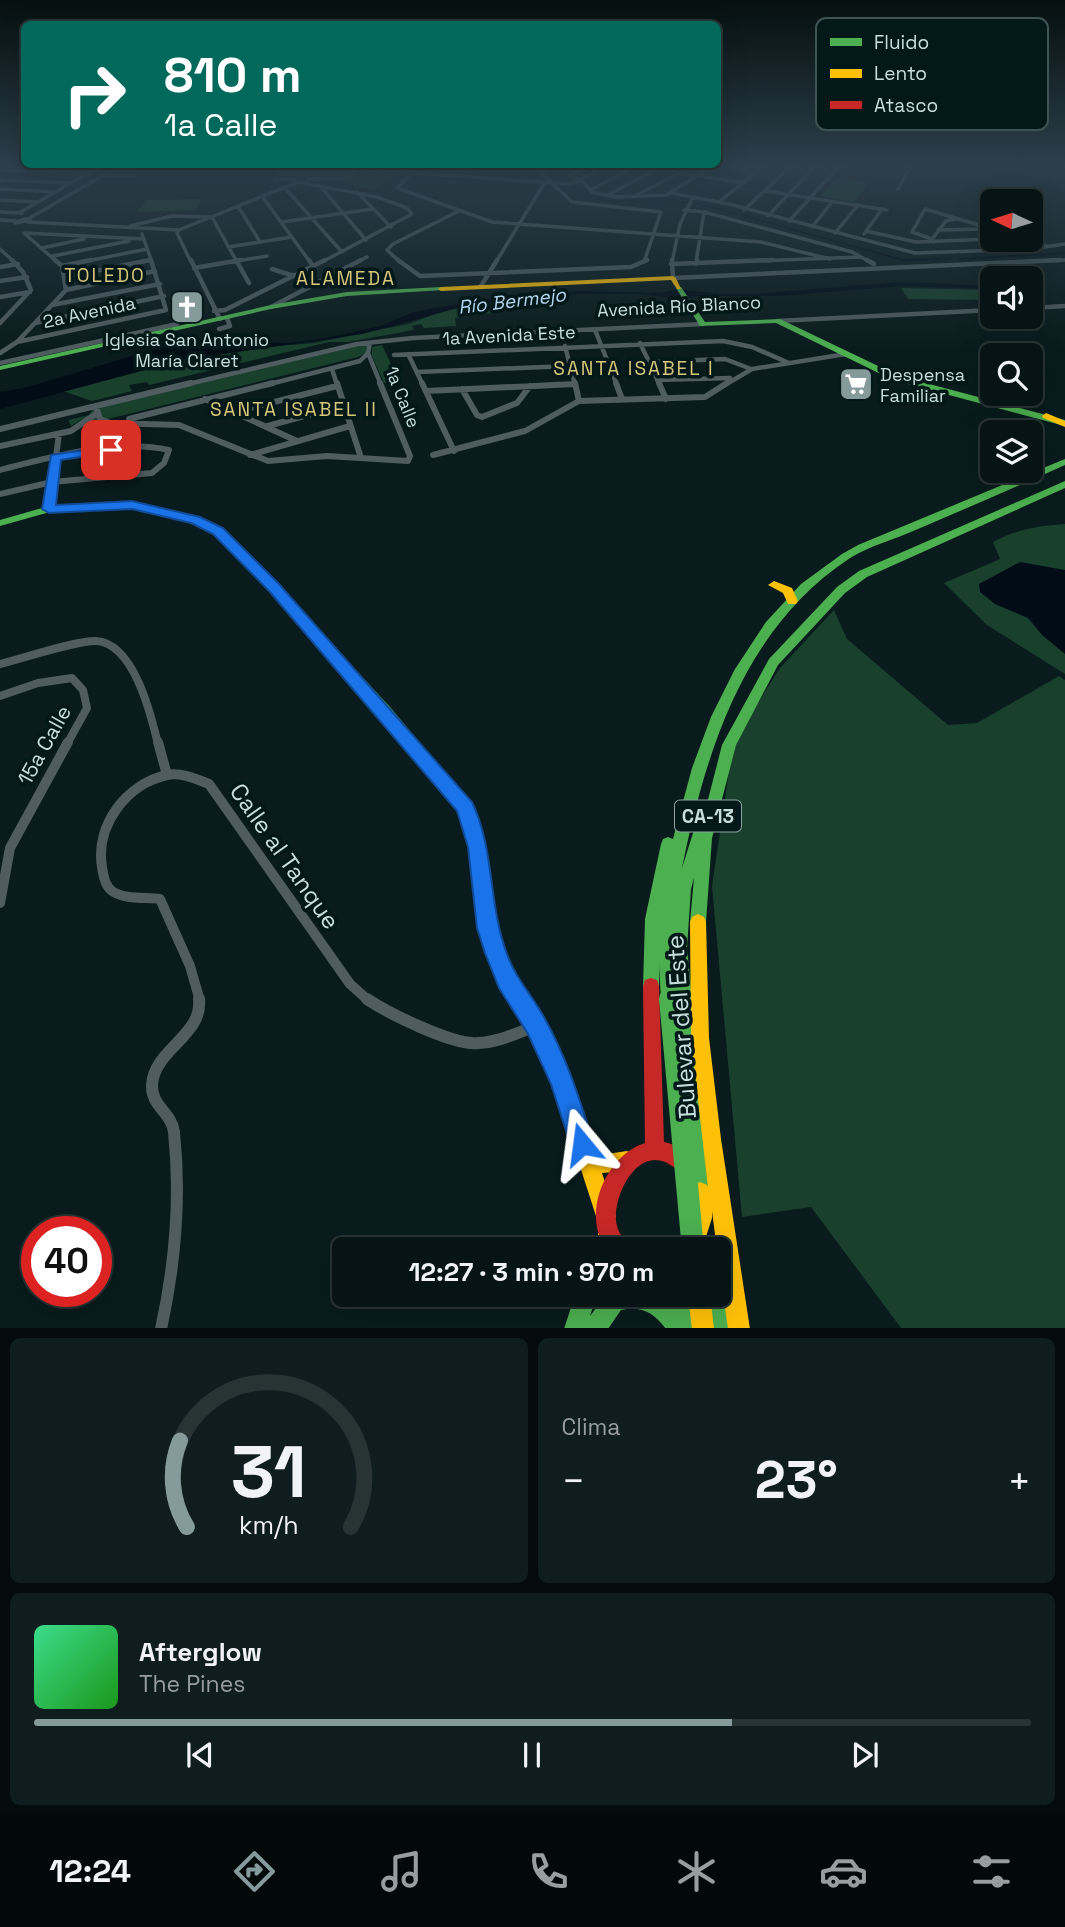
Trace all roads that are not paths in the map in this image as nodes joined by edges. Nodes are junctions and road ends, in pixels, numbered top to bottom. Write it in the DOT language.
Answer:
graph roads {
  1 [pos="25,227"];
  2 [pos="127,227"];
  3 [pos="187,227"];
  4 [pos="217,227"];
  5 [pos="251,227"];
  6 [pos="286,227"];
  7 [pos="320,227"];
  8 [pos="354,227"];
  9 [pos="391,227"];
  10 [pos="429,227"];
  11 [pos="518,227"];
  12 [pos="560,227"];
  13 [pos="658,227"];
  14 [pos="680,227"];
  15 [pos="701,227"];
  16 [pos="757,227"];
  17 [pos="812,227"];
  18 [pos="840,227"];
  19 [pos="869,227"];
  20 [pos="915,227"];
  21 [pos="941,227"];
  22 [pos="980,229"];
  23 [pos="179,230"];
  24 [pos="938,230"];
  25 [pos="866,231"];
  26 [pos="24,233"];
  27 [pos="835,233"];
  28 [pos="656,234"];
  29 [pos="99,236"];
  30 [pos="143,236"];
  31 [pos="292,236"];
  32 [pos="678,236"];
  33 [pos="699,237"];
  34 [pos="980,239"];
  35 [pos="366,240"];
  36 [pos="860,240"];
  37 [pos="932,240"];
  38 [pos="260,242"];
  39 [pos="1065,244"];
  40 [pos="1043,245"];
  41 [pos="228,247"];
  42 [pos="1051,247"];
  43 [pos="43,248"];
  44 [pos="0,249"];
  45 [pos="147,249"];
  46 [pos="342,252"];
  47 [pos="947,253"];
  48 [pos="6,254"];
  49 [pos="0,256"];
  50 [pos="53,256"];
  51 [pos="268,256"];
  52 [pos="367,257"];
  53 [pos="864,257"];
  54 [pos="830,258"];
  55 [pos="955,259"];
  56 [pos="151,260"];
  57 [pos="1065,260"];
  58 [pos="236,261"];
  59 [pos="18,264"];
  60 [pos="696,264"];
  61 [pos="874,264"];
  62 [pos="62,266"];
  63 [pos="313,266"];
  64 [pos="0,267"];
  65 [pos="194,268"];
  66 [pos="272,269"];
  67 [pos="155,271"];
  68 [pos="674,275"];
  69 [pos="27,276"];
  70 [pos="294,276"];
  71 [pos="65,277"];
  72 [pos="485,279"];
  73 [pos="0,281"];
  74 [pos="249,282"];
  75 [pos="160,284"];
  76 [pos="66,290"];
  77 [pos="30,292"];
  78 [pos="164,296"];
  79 [pos="0,297"];
  80 [pos="52,305"];
  81 [pos="1065,306"];
  82 [pos="271,307"];
  83 [pos="1043,307"];
  84 [pos="15,309"];
  85 [pos="0,311"];
  86 [pos="980,311"];
  87 [pos="219,320"];
  88 [pos="701,321"];
  89 [pos="777,321"];
  90 [pos="0,323"];
  91 [pos="35,323"];
  92 [pos="177,324"];
  93 [pos="595,330"];
  94 [pos="17,342"];
  95 [pos="370,343"];
  96 [pos="640,343"];
  97 [pos="601,344"];
  98 [pos="565,346"];
  99 [pos="0,353"];
  100 [pos="368,353"];
  101 [pos="408,354"];
  102 [pos="846,354"];
  103 [pos="394,355"];
  104 [pos="649,362"];
  105 [pos="0,363"];
  106 [pos="789,363"];
  107 [pos="570,366"];
  108 [pos="0,368"];
  109 [pos="332,369"];
  110 [pos="751,369"];
  111 [pos="417,372"];
  112 [pos="894,376"];
  113 [pos="730,378"];
  114 [pos="657,380"];
  115 [pos="575,384"];
  116 [pos="337,386"];
  117 [pos="530,386"];
  118 [pos="462,389"];
  119 [pos="426,391"];
  120 [pos="205,399"];
  121 [pos="622,399"];
  122 [pos="666,399"];
  123 [pos="579,401"];
  124 [pos="344,405"];
  125 [pos="96,410"];
  126 [pos="235,412"];
  127 [pos="1065,422"];
  128 [pos="116,423"];
  129 [pos="268,426"];
  130 [pos="350,426"];
  131 [pos="0,429"];
  132 [pos="59,434"];
  133 [pos="298,441"];
  134 [pos="0,446"];
  135 [pos="454,451"];
  136 [pos="250,455"];
  137 [pos="433,455"];
  138 [pos="1065,456"];
  139 [pos="55,457"];
  140 [pos="361,458"];
  141 [pos="1065,463"];
  142 [pos="1043,465"];
  143 [pos="0,470"];
  144 [pos="52,482"];
  145 [pos="999,483"];
  146 [pos="1065,484"];
  147 [pos="0,494"];
  148 [pos="49,509"];
  149 [pos="0,523"];
  150 [pos="901,530"];
  151 [pos="774,585"];
  152 [pos="792,601"];
  153 [pos="0,664"];
  154 [pos="0,696"];
  155 [pos="167,775"];
  156 [pos="686,797"];
  157 [pos="708,816"];
  158 [pos="5,847"];
  159 [pos="0,903"];
  160 [pos="536,1026"];
  161 [pos="657,1083"];
  162 [pos="692,1097"];
  163 [pos="582,1144"];
  164 [pos="655,1150"];
  165 [pos="627,1161"];
  166 [pos="701,1195"];
  167 [pos="606,1216"];
  168 [pos="608,1232"];
  169 [pos="606,1237"];
  170 [pos="612,1237"];
  171 [pos="691,1237"];
  172 [pos="696,1237"];
  173 [pos="582,1307"];
  174 [pos="612,1307"];
  175 [pos="665,1307"];
  176 [pos="700,1307"];
  177 [pos="161,1328"];
  178 [pos="575,1328"];
  179 [pos="594,1328"];
  180 [pos="683,1328"];
  181 [pos="703,1328"];
  182 [pos="724,1328"];
  183 [pos="739,1328"];
  1 -- 26 [label="street"];
  2 -- 23 [label="street"];
  3 -- 23 [label="street"];
  4 -- 41 [label="street"];
  5 -- 38 [label="street"];
  6 -- 31 [label="street"];
  7 -- 46 [label="street"];
  8 -- 35 [label="street"];
  9 -- 35 [label="street"];
  10 -- 72 [label="street"];
  11 -- 72 [label="street"];
  12 -- 28 [label="street"];
  13 -- 28 [label="street"];
  14 -- 32 [label="street"];
  15 -- 33 [label="street"];
  16 -- 53 [label="street"];
  17 -- 27 [label="street"];
  18 -- 27 [label="street"];
  19 -- 25 [label="street"];
  20 -- 37 [label="street"];
  21 -- 24 [label="street"];
  22 -- 24 [label="street"];
  23 -- 65 [label="street"];
  24 -- 37 [label="street"];
  25 -- 36 [label="street"];
  25 -- 37 [label="street"];
  26 -- 29 [label="street"];
  26 -- 43 [label="street"];
  27 -- 36 [label="street"];
  28 -- 32 [label="street"];
  28 -- 72 [label="street"];
  29 -- 30 [label="street"];
  29 -- 43 [label="street"];
  30 -- 45 [label="street"];
  30 -- 50 [label="street"];
  31 -- 38 [label="street"];
  31 -- 63 [label="street"];
  32 -- 33 [label="street"];
  32 -- 68 [label="street"];
  33 -- 54 [label="street"];
  33 -- 60 [label="street"];
  34 -- 37 [label="street"];
  35 -- 46 [label="street"];
  36 -- 47 [label="street"];
  37 -- 47 [label="street"];
  38 -- 41 [label="street"];
  39 -- 42 [label="street"];
  40 -- 42 [label="street"];
  41 -- 58 [label="street"];
  42 -- 47 [label="street"];
  43 -- 50 [label="street"];
  44 -- 48 [label="street"];
  45 -- 56 [label="street"];
  45 -- 62 [label="street"];
  46 -- 63 [label="street"];
  47 -- 55 [label="street"];
  48 -- 49 [label="street"];
  48 -- 59 [label="street"];
  50 -- 62 [label="street"];
  51 -- 58 [label="street"];
  52 -- 82 [label="street"];
  53 -- 54 [label="street"];
  53 -- 61 [label="street"];
  54 -- 60 [label="street"];
  56 -- 67 [label="street"];
  56 -- 71 [label="street"];
  57 -- 68 [label="street"];
  58 -- 65 [label="street"];
  58 -- 74 [label="street"];
  59 -- 64 [label="street"];
  59 -- 69 [label="street"];
  60 -- 68 [label="street"];
  62 -- 71 [label="street"];
  63 -- 70 [label="street"];
  65 -- 87 [label="street"];
  66 -- 70 [label="street"];
  67 -- 75 [label="street"];
  67 -- 76 [label="street"];
  68 -- 72 [label="main road"];
  68 -- 88 [label="main road"];
  69 -- 73 [label="street"];
  69 -- 77 [label="street"];
  70 -- 87 [label="street"];
  71 -- 76 [label="street"];
  72 -- 82 [label="main road"];
  75 -- 78 [label="street"];
  75 -- 80 [label="street"];
  76 -- 80 [label="street"];
  77 -- 79 [label="street"];
  77 -- 84 [label="street"];
  78 -- 91 [label="street"];
  78 -- 94 [label="street, 2a Avenida"];
  80 -- 91 [label="street"];
  81 -- 83 [label="street"];
  82 -- 87 [label="main road"];
  84 -- 85 [label="street"];
  84 -- 90 [label="street"];
  86 -- 89 [label="street, Avenida Río Blanco"];
  87 -- 108 [label="main road"];
  88 -- 89 [label="main road, Avenida Río Blanco"];
  88 -- 93 [label="street, Avenida Río Blanco"];
  89 -- 102 [label="main road"];
  91 -- 94 [label="street"];
  92 -- 105 [label="street"];
  93 -- 95 [label="street, Avenida Río Blanco"];
  93 -- 97 [label="street"];
  94 -- 99 [label="street"];
  95 -- 100 [label="street, 1a Calle"];
  95 -- 125 [label="street, Avenida Río Blanco"];
  96 -- 97 [label="street, 1a Avenida Este"];
  96 -- 104 [label="street"];
  96 -- 106 [label="street, 1a Avenida Este"];
  97 -- 98 [label="street, 1a Avenida Este"];
  97 -- 121 [label="street"];
  98 -- 101 [label="street, 1a Avenida Este"];
  98 -- 107 [label="street"];
  100 -- 109 [label="street"];
  100 -- 140 [label="street, 1a Calle"];
  101 -- 103 [label="street, 1a Avenida Este"];
  101 -- 111 [label="street"];
  102 -- 106 [label="street"];
  102 -- 112 [label="main road"];
  104 -- 110 [label="street"];
  104 -- 114 [label="street"];
  106 -- 110 [label="street"];
  107 -- 111 [label="street"];
  107 -- 115 [label="street"];
  109 -- 116 [label="street"];
  109 -- 120 [label="street"];
  110 -- 113 [label="street"];
  111 -- 119 [label="street"];
  112 -- 127 [label="main road"];
  112 -- 127 [label="main road"];
  113 -- 114 [label="street"];
  113 -- 122 [label="street"];
  114 -- 122 [label="street"];
  115 -- 117 [label="street"];
  115 -- 123 [label="street"];
  116 -- 124 [label="street"];
  116 -- 126 [label="street"];
  117 -- 118 [label="street"];
  117 -- 118 [label="street"];
  118 -- 119 [label="street"];
  119 -- 135 [label="street"];
  120 -- 126 [label="street"];
  120 -- 128 [label="street"];
  121 -- 122 [label="street"];
  121 -- 123 [label="street"];
  123 -- 135 [label="street"];
  124 -- 129 [label="street"];
  124 -- 130 [label="street"];
  125 -- 128 [label="street"];
  125 -- 131 [label="street, Avenida Río Blanco"];
  125 -- 132 [label="street"];
  126 -- 129 [label="street"];
  128 -- 136 [label="street"];
  129 -- 133 [label="street"];
  130 -- 133 [label="street"];
  130 -- 140 [label="street"];
  132 -- 134 [label="street"];
  132 -- 139 [label="street"];
  133 -- 136 [label="street"];
  135 -- 137 [label="street"];
  136 -- 140 [label="street"];
  138 -- 142 [label="main road"];
  139 -- 143 [label="street"];
  139 -- 144 [label="street"];
  139 -- 144 [label="street"];
  141 -- 150 [label="main road, Bulevar del Este / CA-13"];
  144 -- 147 [label="street"];
  144 -- 148 [label="street"];
  145 -- 150 [label="main road"];
  146 -- 157 [label="main road, Bulevar del Este / CA-13"];
  148 -- 149 [label="main road"];
  148 -- 160 [label="main road"];
  150 -- 152 [label="main road, Bulevar del Este / CA-13"];
  151 -- 152 [label="main road"];
  152 -- 156 [label="main road, Bulevar del Este / CA-13"];
  153 -- 155 [label="street"];
  154 -- 158 [label="street, 15a Calle"];
  155 -- 160 [label="street, Calle al Tanque"];
  155 -- 177 [label="street"];
  156 -- 161 [label="main road"];
  156 -- 171 [label="main road, Bulevar del Este / CA-13, bridge"];
  157 -- 162 [label="main road"];
  157 -- 183 [label="main road, Bulevar del Este / CA-13"];
  158 -- 159 [label="street, 15a Calle"];
  160 -- 163 [label="main road"];
  161 -- 162 [label="main road"];
  161 -- 164 [label="main road"];
  162 -- 166 [label="main road"];
  163 -- 165 [label="main road"];
  163 -- 167 [label="main road"];
  164 -- 165 [label="main road"];
  164 -- 166 [label="main road"];
  165 -- 167 [label="main road"];
  166 -- 172 [label="main road"];
  167 -- 168 [label="main road"];
  168 -- 169 [label="main road"];
  168 -- 170 [label="main road"];
  173 -- 178 [label="main road"];
  174 -- 179 [label="main road"];
  175 -- 180 [label="main road"];
  176 -- 181 [label="main road, bridge"];
  180 -- 182 [label="main road"];
}
